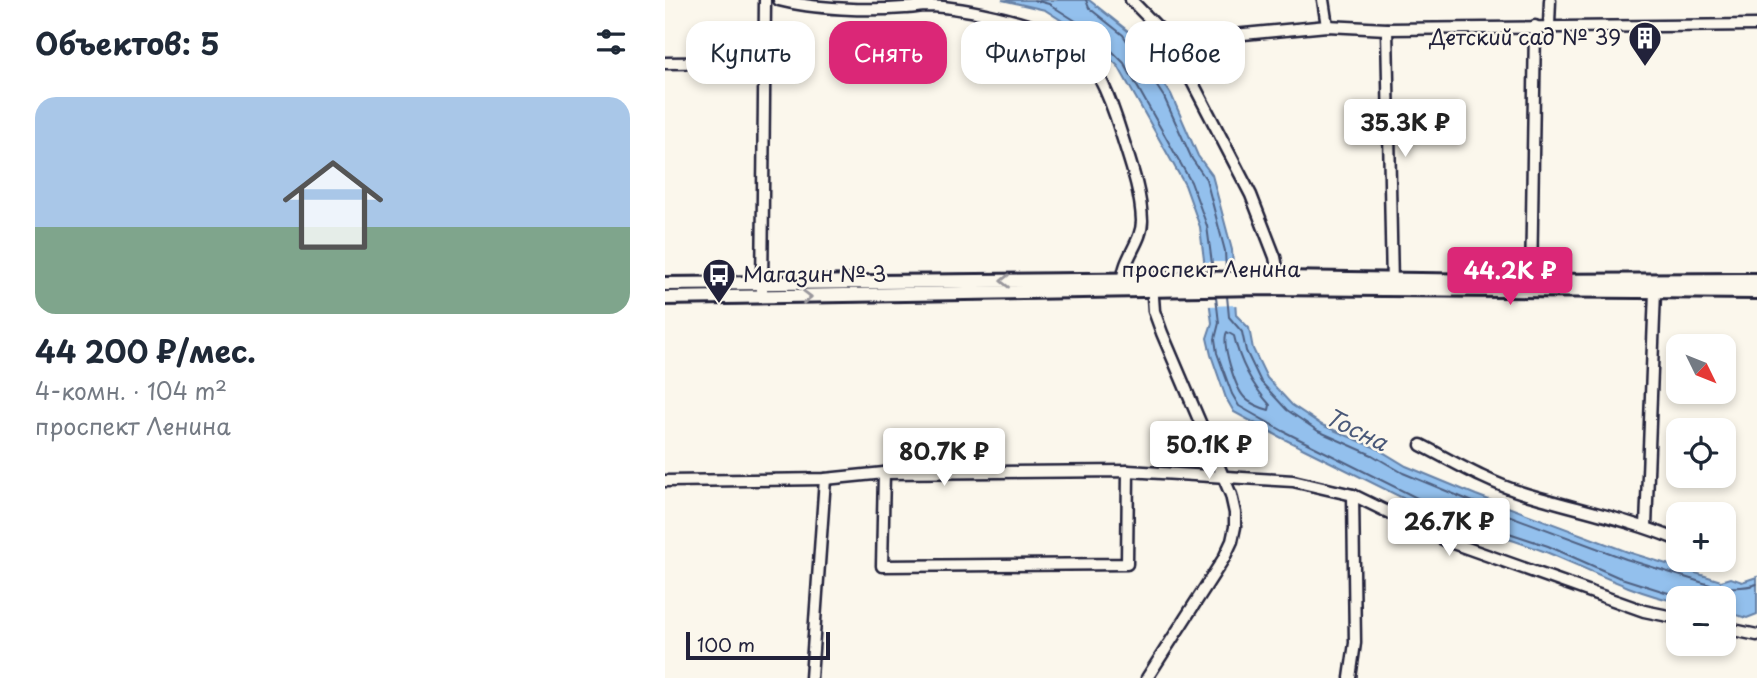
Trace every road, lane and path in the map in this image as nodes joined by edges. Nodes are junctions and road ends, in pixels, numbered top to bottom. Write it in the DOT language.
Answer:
graph roads {
  1 [pos="765,0"];
  2 [pos="779,0"];
  3 [pos="1131,0"];
  4 [pos="1324,0"];
  5 [pos="1550,0"];
  6 [pos="765,21"];
  7 [pos="1151,21"];
  8 [pos="1549,25"];
  9 [pos="1757,25"];
  10 [pos="1327,26"];
  11 [pos="1535,26"];
  12 [pos="1387,29"];
  13 [pos="1245,34"];
  14 [pos="665,63"];
  15 [pos="686,63"];
  16 [pos="764,84"];
  17 [pos="1193,84"];
  18 [pos="1279,278"];
  19 [pos="1123,280"];
  20 [pos="1757,281"];
  21 [pos="762,283"];
  22 [pos="1263,283"];
  23 [pos="665,284"];
  24 [pos="1152,284"];
  25 [pos="1392,285"];
  26 [pos="1531,286"];
  27 [pos="1655,291"];
  28 [pos="1757,292"];
  29 [pos="665,298"];
  30 [pos="762,298"];
  31 [pos="1421,445"];
  32 [pos="1128,471"];
  33 [pos="884,473"];
  34 [pos="1224,477"];
  35 [pos="825,479"];
  36 [pos="665,481"];
  37 [pos="1353,495"];
  38 [pos="1646,527"];
  39 [pos="1666,535"];
  40 [pos="1666,616"];
  41 [pos="1736,631"];
  42 [pos="1757,635"];
  43 [pos="811,678"];
  44 [pos="1147,678"];
  45 [pos="1350,678"];
  1 -- 6 [label="street"];
  2 -- 19 [label="street"];
  3 -- 7 [label="street"];
  4 -- 10 [label="street"];
  5 -- 8 [label="street"];
  8 -- 9 [label="street"];
  8 -- 11 [label="street"];
  10 -- 12 [label="street"];
  10 -- 13 [label="street"];
  11 -- 12 [label="street"];
  11 -- 26 [label="street"];
  12 -- 25 [label="street"];
  14 -- 15 [label="street"];
  16 -- 21 [label="street"];
  17 -- 18 [label="street"];
  18 -- 22 [label="main road, проспект Ленина"];
  18 -- 25 [label="main road, проспект Ленина"];
  19 -- 21 [label="main road, проспект Ленина, one-way"];
  19 -- 24 [label="main road, проспект Ленина"];
  20 -- 26 [label="main road, проспект Ленина"];
  21 -- 23 [label="main road, проспект Ленина"];
  21 -- 30 [label="street"];
  22 -- 24 [label="main road, проспект Ленина"];
  22 -- 25 [label="main road, проспект Ленина"];
  30 -- 24 [label="main road, проспект Ленина, one-way"];
  24 -- 34 [label="street"];
  25 -- 26 [label="main road, проспект Ленина"];
  26 -- 27 [label="main road, проспект Ленина"];
  27 -- 28 [label="main road, проспект Ленина"];
  27 -- 38 [label="street"];
  29 -- 30 [label="main road, проспект Ленина"];
  31 -- 38 [label="street"];
  32 -- 33 [label="street"];
  32 -- 33 [label="street"];
  32 -- 34 [label="street"];
  33 -- 35 [label="street"];
  34 -- 37 [label="street"];
  34 -- 44 [label="street"];
  35 -- 36 [label="street"];
  35 -- 43 [label="street"];
  37 -- 40 [label="street"];
  37 -- 45 [label="street"];
  38 -- 39 [label="street"];
  41 -- 42 [label="street"];
}
